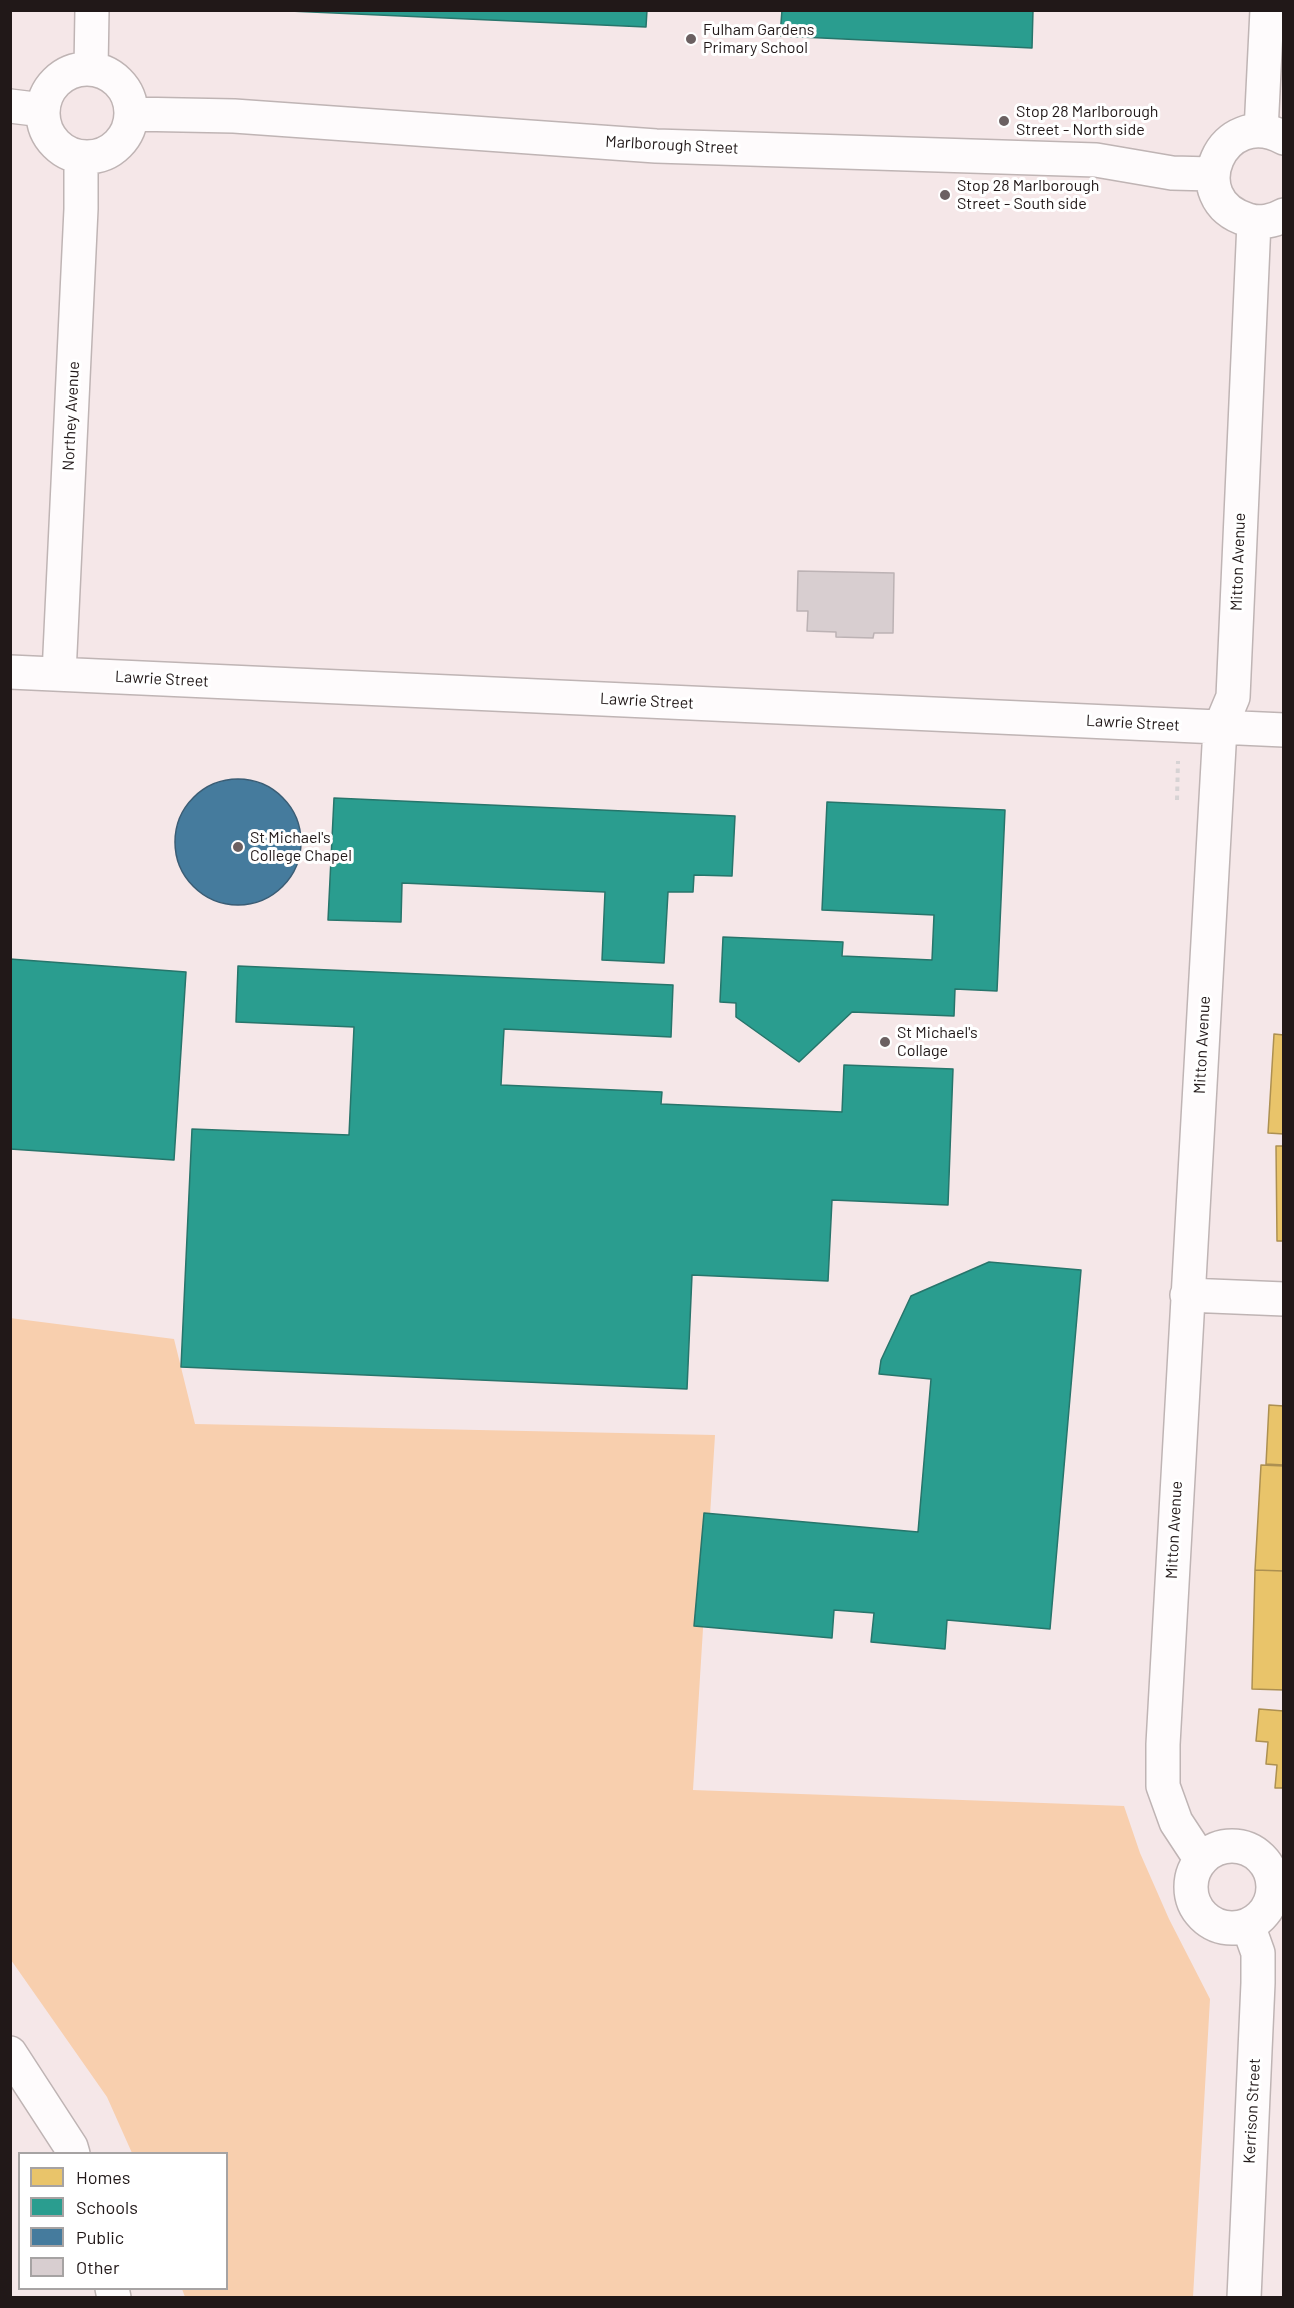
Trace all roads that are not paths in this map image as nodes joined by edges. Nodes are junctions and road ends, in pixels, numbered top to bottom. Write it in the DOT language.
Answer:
graph roads {
  1 [pos="92,10"];
  2 [pos="1267,10"];
  3 [pos="91,69"];
  4 [pos="10,106"];
  5 [pos="42,110"];
  6 [pos="131,114"];
  7 [pos="1272,134"];
  8 [pos="81,158"];
  9 [pos="1212,174"];
  10 [pos="1269,219"];
  11 [pos="10,672"];
  12 [pos="59,674"];
  13 [pos="1220,728"];
  14 [pos="1284,730"];
  15 [pos="1187,1295"];
  16 [pos="1284,1299"];
  17 [pos="1201,1860"];
  18 [pos="1276,1866"];
  19 [pos="1248,1925"];
  20 [pos="10,2053"];
  21 [pos="72,2152"];
  22 [pos="1244,2298"];
  1 -- 3 [label="street"];
  2 -- 7 [label="street"];
  3 -- 5 [label="street"];
  3 -- 6 [label="street"];
  4 -- 5 [label="street"];
  5 -- 8 [label="street"];
  6 -- 8 [label="street"];
  6 -- 9 [label="street, Marlborough Street"];
  7 -- 9 [label="street"];
  8 -- 12 [label="street, Northey Avenue"];
  9 -- 10 [label="street"];
  10 -- 13 [label="street, Mitton Avenue"];
  11 -- 12 [label="street, Lawrie Street"];
  12 -- 13 [label="street, Lawrie Street"];
  13 -- 14 [label="street, Lawrie Street"];
  13 -- 15 [label="street, Mitton Avenue"];
  15 -- 16 [label="street"];
  15 -- 17 [label="street, Mitton Avenue"];
  17 -- 18 [label="street"];
  17 -- 19 [label="street"];
  18 -- 19 [label="street"];
  19 -- 22 [label="street, Kerrison Street"];
  20 -- 21 [label="street"];
}
